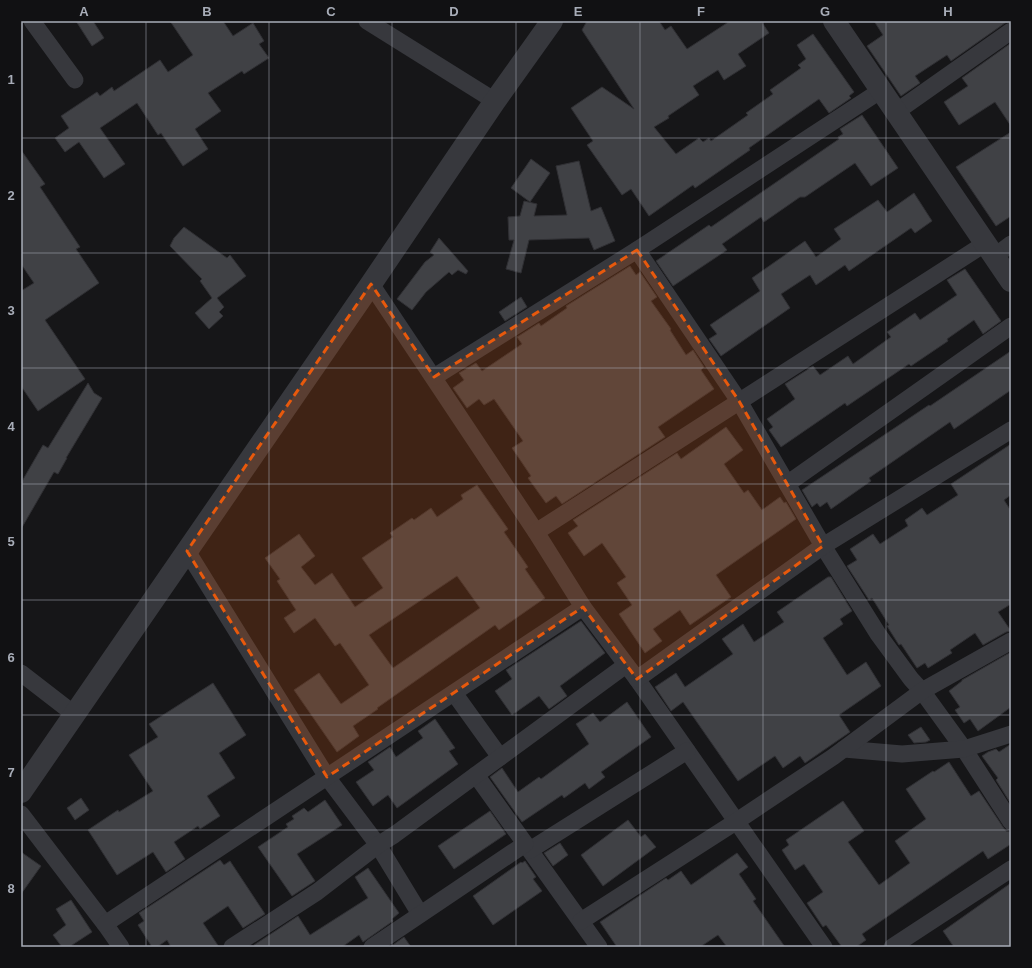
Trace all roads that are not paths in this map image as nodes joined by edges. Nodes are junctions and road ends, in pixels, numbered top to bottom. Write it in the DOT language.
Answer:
graph roads {
  1 [pos="32,21"];
  2 [pos="367,21"];
  3 [pos="552,21"];
  4 [pos="834,21"];
  5 [pos="1011,31"];
  6 [pos="75,80"];
  7 [pos="880,91"];
  8 [pos="495,101"];
  9 [pos="896,112"];
  10 [pos="997,248"];
  11 [pos="637,250"];
  12 [pos="1011,281"];
  13 [pos="372,284"];
  14 [pos="1011,326"];
  15 [pos="434,377"];
  16 [pos="739,401"];
  17 [pos="1011,430"];
  18 [pos="787,484"];
  19 [pos="536,532"];
  20 [pos="823,546"];
  21 [pos="187,551"];
  22 [pos="583,607"];
  23 [pos="1011,641"];
  24 [pos="626,665"];
  25 [pos="21,673"];
  26 [pos="637,679"];
  27 [pos="922,691"];
  28 [pos="454,693"];
  29 [pos="74,714"];
  30 [pos="1011,734"];
  31 [pos="844,748"];
  32 [pos="964,749"];
  33 [pos="687,750"];
  34 [pos="500,757"];
  35 [pos="476,775"];
  36 [pos="327,777"];
  37 [pos="21,792"];
  38 [pos="21,814"];
  39 [pos="737,821"];
  40 [pos="1011,822"];
  41 [pos="378,844"];
  42 [pos="527,847"];
  43 [pos="1011,869"];
  44 [pos="420,914"];
  45 [pos="581,921"];
  46 [pos="105,924"];
  47 [pos="121,947"];
  48 [pos="232,947"];
  49 [pos="372,947"];
  50 [pos="599,947"];
  51 [pos="824,947"];
  52 [pos="892,947"];
  1 -- 6 [label="street"];
  2 -- 8 [label="street"];
  3 -- 8 [label="street"];
  4 -- 7 [label="street"];
  5 -- 9 [label="street"];
  7 -- 9 [label="street"];
  7 -- 11 [label="street"];
  8 -- 13 [label="street"];
  9 -- 10 [label="street"];
  10 -- 12 [label="street"];
  10 -- 16 [label="street"];
  11 -- 15 [label="street"];
  11 -- 16 [label="street"];
  13 -- 15 [label="street"];
  13 -- 21 [label="street"];
  14 -- 18 [label="street"];
  15 -- 19 [label="street"];
  16 -- 18 [label="street"];
  16 -- 19 [label="street"];
  17 -- 20 [label="street"];
  18 -- 20 [label="street"];
  19 -- 22 [label="street"];
  20 -- 26 [label="street"];
  20 -- 27 [label="street"];
  21 -- 29 [label="street"];
  21 -- 36 [label="street"];
  22 -- 24 [label="street"];
  22 -- 28 [label="street"];
  23 -- 27 [label="street"];
  24 -- 26 [label="street"];
  24 -- 34 [label="street"];
  25 -- 29 [label="street"];
  26 -- 33 [label="street"];
  27 -- 31 [label="street"];
  27 -- 32 [label="street"];
  28 -- 34 [label="street"];
  28 -- 36 [label="street"];
  29 -- 37 [label="street"];
  30 -- 32 [label="street"];
  31 -- 32 [label="street"];
  31 -- 39 [label="street"];
  32 -- 40 [label="street"];
  33 -- 39 [label="street"];
  33 -- 42 [label="street"];
  34 -- 35 [label="street"];
  35 -- 41 [label="street"];
  35 -- 42 [label="street"];
  36 -- 41 [label="street"];
  36 -- 46 [label="street"];
  38 -- 46 [label="street"];
  39 -- 45 [label="street"];
  39 -- 51 [label="street"];
  41 -- 44 [label="street"];
  41 -- 48 [label="street"];
  42 -- 44 [label="street"];
  42 -- 45 [label="street"];
  43 -- 52 [label="street"];
  44 -- 49 [label="street"];
  45 -- 50 [label="street"];
  46 -- 47 [label="street"];
}
